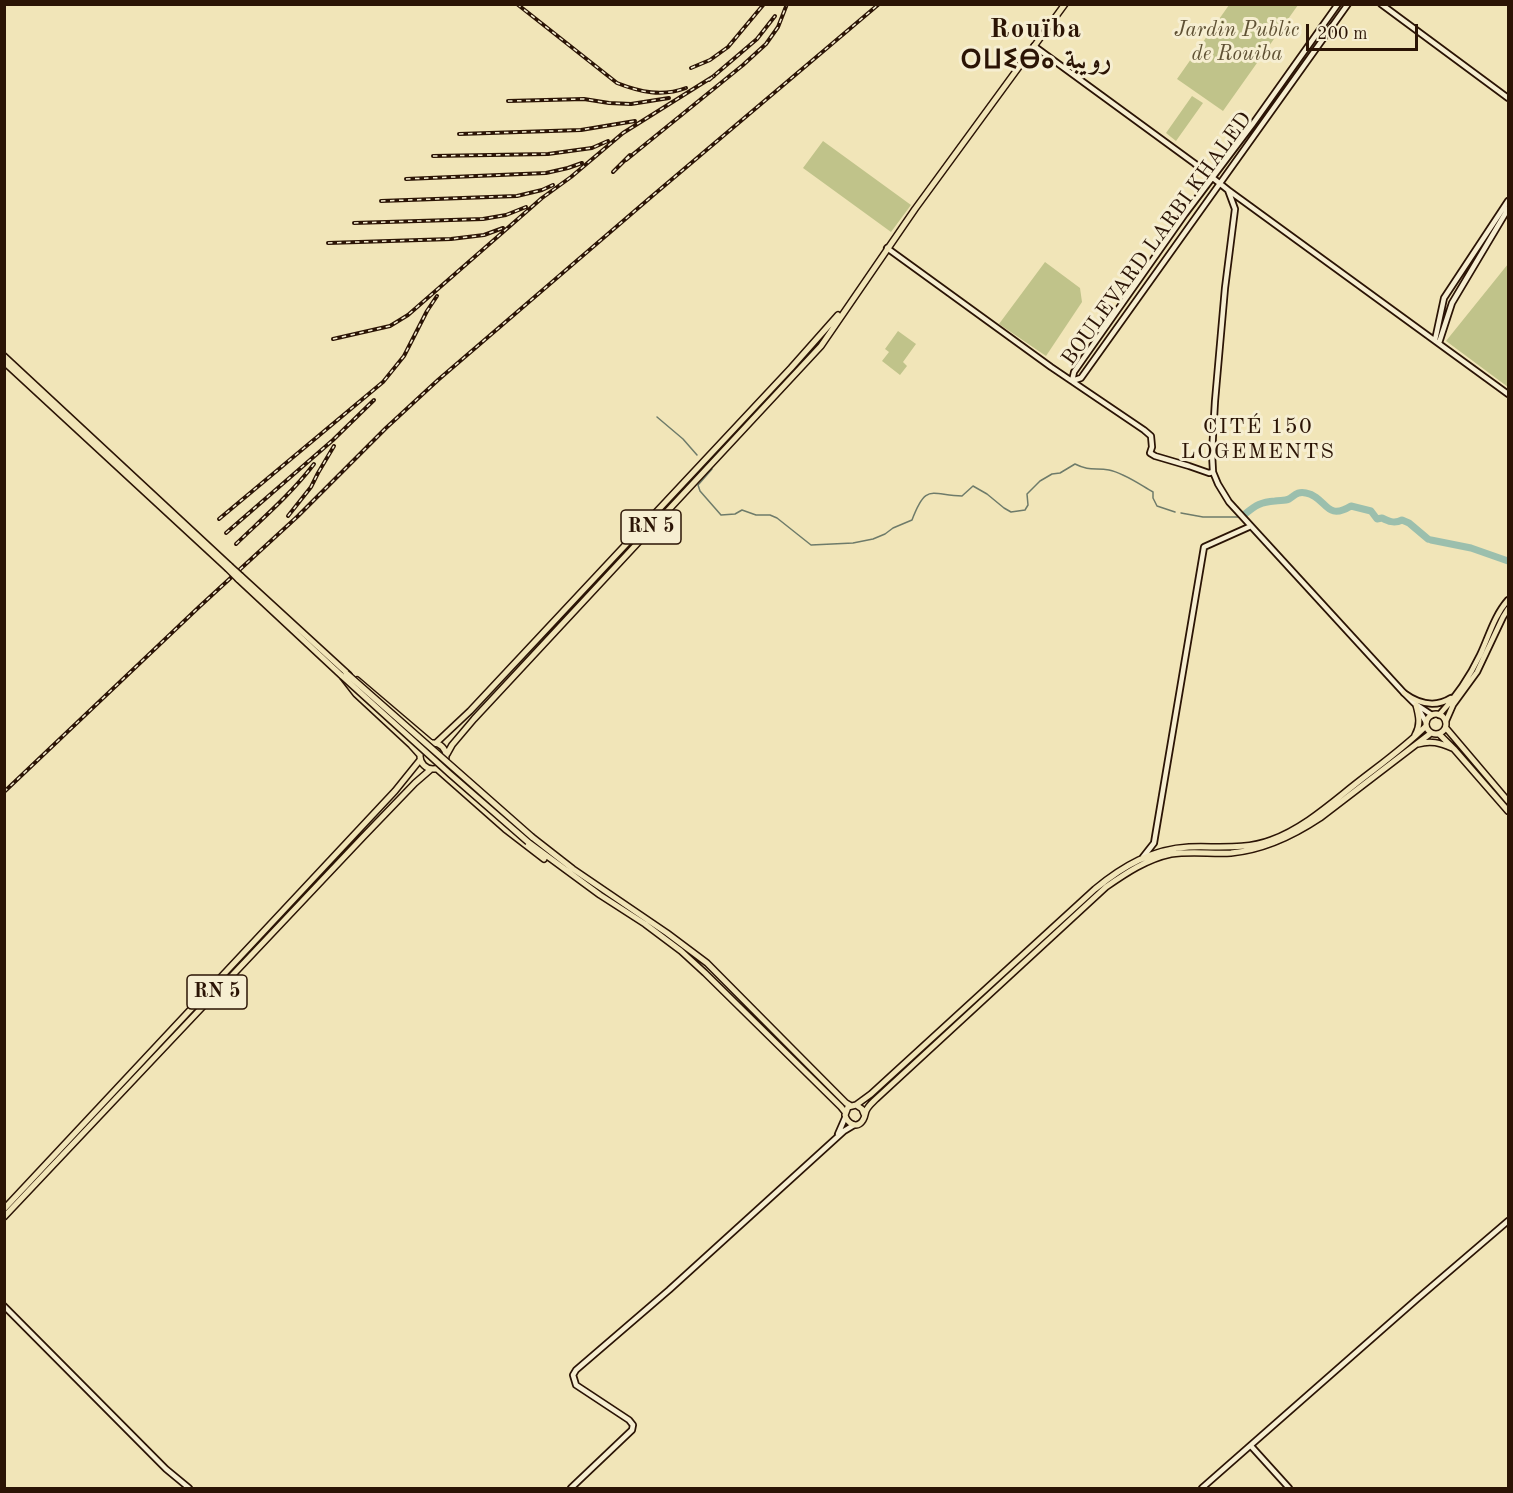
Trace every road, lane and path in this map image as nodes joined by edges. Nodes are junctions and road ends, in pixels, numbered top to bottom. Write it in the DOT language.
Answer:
graph roads {
  1 [pos="1065,4"];
  2 [pos="1338,4"];
  3 [pos="1348,4"];
  4 [pos="1381,4"];
  5 [pos="1034,46"];
  6 [pos="1509,98"];
  7 [pos="1212,177"];
  8 [pos="1220,183"];
  9 [pos="1228,190"];
  10 [pos="1509,201"];
  11 [pos="1509,209"];
  12 [pos="1499,221"];
  13 [pos="887,248"];
  14 [pos="853,298"];
  15 [pos="1437,341"];
  16 [pos="4,356"];
  17 [pos="4,362"];
  18 [pos="791,368"];
  19 [pos="797,373"];
  20 [pos="1072,381"];
  21 [pos="1509,394"];
  22 [pos="1214,472"];
  23 [pos="1251,526"];
  24 [pos="229,567"];
  25 [pos="1509,600"];
  26 [pos="1509,609"];
  27 [pos="344,675"];
  28 [pos="1404,693"];
  29 [pos="1455,694"];
  30 [pos="1415,704"];
  31 [pos="1449,714"];
  32 [pos="1436,715"];
  33 [pos="1446,721"];
  34 [pos="1426,724"];
  35 [pos="1446,728"];
  36 [pos="1431,733"];
  37 [pos="1439,734"];
  38 [pos="1452,736"];
  39 [pos="1413,742"];
  40 [pos="434,743"];
  41 [pos="1454,749"];
  42 [pos="447,756"];
  43 [pos="420,758"];
  44 [pos="430,770"];
  45 [pos="437,770"];
  46 [pos="1509,801"];
  47 [pos="1509,811"];
  48 [pos="1143,857"];
  49 [pos="560,863"];
  50 [pos="853,1105"];
  51 [pos="864,1114"];
  52 [pos="845,1115"];
  53 [pos="854,1125"];
  54 [pos="835,1139"];
  55 [pos="4,1209"];
  56 [pos="4,1217"];
  57 [pos="1509,1221"];
  58 [pos="4,1306"];
  59 [pos="1251,1446"];
  60 [pos="189,1488"];
  61 [pos="571,1488"];
  62 [pos="1202,1488"];
  63 [pos="1289,1488"];
  1 -- 5 [label="highway, RN 5"];
  2 -- 7 [label="street, BOULEVARD LARBI KHALED"];
  3 -- 8 [label="street, BOULEVARD LARBI KHALED"];
  4 -- 6 [label="street"];
  5 -- 7 [label="street"];
  5 -- 13 [label="highway, RN 5"];
  7 -- 8 [label="street"];
  7 -- 20 [label="street, BOULEVARD LARBI KHALED"];
  8 -- 9 [label="street"];
  8 -- 20 [label="street, BOULEVARD LARBI KHALED"];
  9 -- 15 [label="street"];
  9 -- 22 [label="street"];
  10 -- 12 [label="street"];
  11 -- 12 [label="street"];
  12 -- 15 [label="street"];
  12 -- 15 [label="street"];
  13 -- 14 [label="highway, RN 5"];
  13 -- 20 [label="street"];
  14 -- 18 [label="highway, RN 5"];
  14 -- 19 [label="highway, RN 5"];
  15 -- 21 [label="street"];
  16 -- 24 [label="highway"];
  17 -- 24 [label="highway"];
  18 -- 19 [label="highway"];
  18 -- 40 [label="highway, RN 5"];
  19 -- 42 [label="highway, RN 5"];
  20 -- 22 [label="street"];
  22 -- 23 [label="street"];
  23 -- 28 [label="street"];
  23 -- 48 [label="street"];
  24 -- 27 [label="highway, bridge"];
  25 -- 29 [label="main road"];
  26 -- 31 [label="main road"];
  27 -- 40 [label="highway"];
  27 -- 43 [label="highway"];
  27 -- 49 [label="highway, bridge"];
  28 -- 29 [label="main road"];
  28 -- 30 [label="street"];
  29 -- 32 [label="main road"];
  30 -- 32 [label="street"];
  30 -- 34 [label="street"];
  30 -- 39 [label="highway"];
  31 -- 33 [label="main road"];
  31 -- 38 [label="highway"];
  32 -- 33 [label="highway"];
  32 -- 34 [label="highway"];
  33 -- 35 [label="highway"];
  34 -- 36 [label="highway"];
  34 -- 39 [label="highway"];
  35 -- 37 [label="highway"];
  35 -- 38 [label="highway"];
  36 -- 37 [label="highway"];
  36 -- 39 [label="highway"];
  37 -- 41 [label="highway"];
  38 -- 46 [label="highway"];
  39 -- 41 [label="highway"];
  39 -- 48 [label="highway"];
  39 -- 51 [label="highway"];
  40 -- 42 [label="highway"];
  40 -- 43 [label="highway"];
  41 -- 47 [label="highway"];
  42 -- 45 [label="highway"];
  42 -- 49 [label="highway"];
  43 -- 44 [label="highway"];
  43 -- 55 [label="highway, RN 5"];
  44 -- 45 [label="highway"];
  44 -- 56 [label="highway, RN 5"];
  45 -- 49 [label="highway"];
  48 -- 50 [label="highway"];
  49 -- 50 [label="highway"];
  49 -- 52 [label="highway"];
  50 -- 51 [label="highway"];
  50 -- 52 [label="highway"];
  51 -- 53 [label="highway"];
  52 -- 53 [label="highway"];
  52 -- 54 [label="street"];
  53 -- 54 [label="street"];
  54 -- 61 [label="street"];
  57 -- 59 [label="street"];
  58 -- 60 [label="street"];
  59 -- 62 [label="street"];
  59 -- 63 [label="street"];
}
